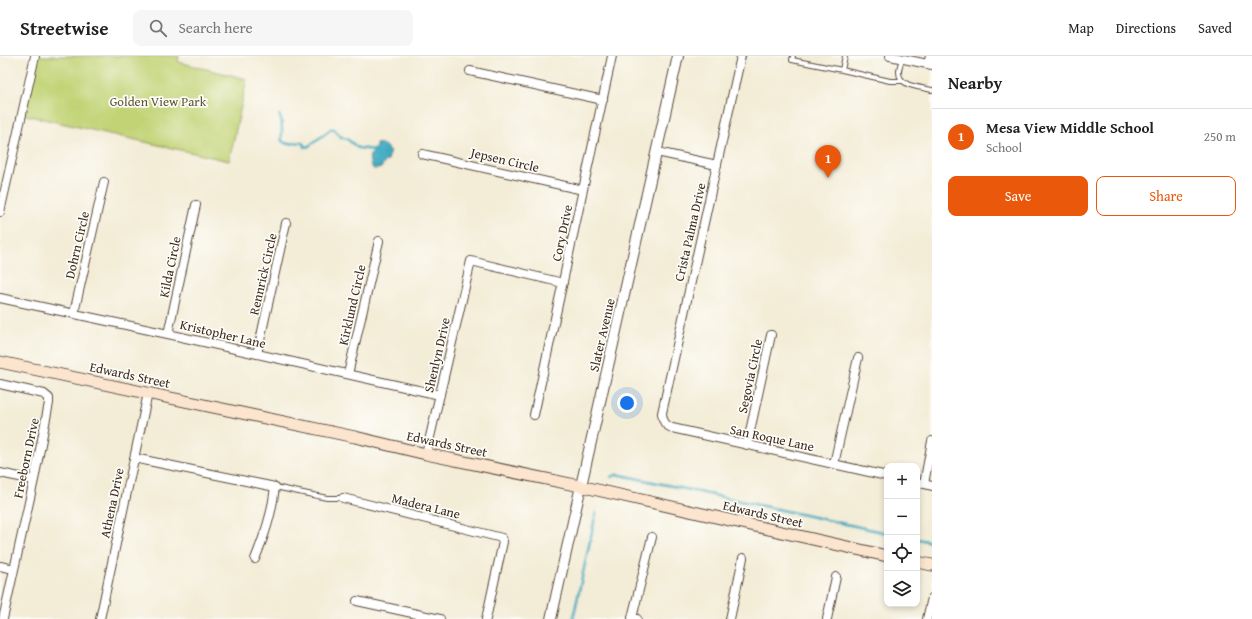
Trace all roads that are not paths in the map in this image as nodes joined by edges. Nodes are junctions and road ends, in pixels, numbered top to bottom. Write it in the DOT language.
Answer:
graph roads {
  1 [pos="35,56"];
  2 [pos="612,56"];
  3 [pos="678,56"];
  4 [pos="742,56"];
  5 [pos="793,56"];
  6 [pos="845,56"];
  7 [pos="890,56"];
  8 [pos="902,59"];
  9 [pos="930,62"];
  10 [pos="842,70"];
  11 [pos="470,71"];
  12 [pos="902,81"];
  13 [pos="932,90"];
  14 [pos="603,100"];
  15 [pos="657,152"];
  16 [pos="422,154"];
  17 [pos="717,165"];
  18 [pos="104,182"];
  19 [pos="583,190"];
  20 [pos="196,205"];
  21 [pos="0,212"];
  22 [pos="286,223"];
  23 [pos="379,241"];
  24 [pos="563,283"];
  25 [pos="0,298"];
  26 [pos="74,313"];
  27 [pos="168,334"];
  28 [pos="770,335"];
  29 [pos="257,354"];
  30 [pos="858,358"];
  31 [pos="0,362"];
  32 [pos="348,374"];
  33 [pos="0,384"];
  34 [pos="148,393"];
  35 [pos="440,395"];
  36 [pos="662,413"];
  37 [pos="534,415"];
  38 [pos="932,441"];
  39 [pos="747,445"];
  40 [pos="426,454"];
  41 [pos="134,458"];
  42 [pos="834,464"];
  43 [pos="0,473"];
  44 [pos="884,475"];
  45 [pos="34,480"];
  46 [pos="924,484"];
  47 [pos="580,486"];
  48 [pos="275,487"];
  49 [pos="343,498"];
  50 [pos="652,538"];
  51 [pos="884,555"];
  52 [pos="743,558"];
  53 [pos="255,559"];
  54 [pos="920,563"];
  55 [pos="0,566"];
  56 [pos="932,566"];
  57 [pos="14,569"];
  58 [pos="836,577"];
  59 [pos="932,598"];
  60 [pos="357,601"];
  61 [pos="635,618"];
  62 [pos="3,619"];
  63 [pos="100,619"];
  64 [pos="440,619"];
  65 [pos="486,619"];
  66 [pos="551,619"];
  67 [pos="730,619"];
  68 [pos="827,619"];
  69 [pos="928,619"];
  1 -- 21 [label="street"];
  2 -- 14 [label="street, Cory Drive"];
  3 -- 15 [label="street, Slater Avenue"];
  4 -- 17 [label="street, Crista Palma Drive"];
  5 -- 10 [label="lane"];
  6 -- 10 [label="lane"];
  7 -- 8 [label="street"];
  8 -- 9 [label="street"];
  8 -- 12 [label="lane"];
  10 -- 12 [label="lane"];
  11 -- 14 [label="street"];
  12 -- 13 [label="lane"];
  14 -- 19 [label="street, Cory Drive"];
  15 -- 17 [label="street"];
  15 -- 47 [label="street, Slater Avenue"];
  16 -- 19 [label="street, Jepsen Circle"];
  17 -- 36 [label="street, Crista Palma Drive"];
  18 -- 26 [label="street, Dohrn Circle"];
  19 -- 24 [label="street, Cory Drive"];
  20 -- 27 [label="street, Kilda Circle"];
  22 -- 29 [label="street, Rennrick Circle"];
  23 -- 32 [label="street, Kirklund Circle"];
  24 -- 35 [label="street, Shenlyn Drive"];
  24 -- 37 [label="street, Cory Drive"];
  25 -- 26 [label="street, Kristopher Lane"];
  26 -- 27 [label="street, Kristopher Lane"];
  27 -- 29 [label="street, Kristopher Lane"];
  28 -- 39 [label="street, Segovia Circle"];
  29 -- 32 [label="street, Kristopher Lane"];
  30 -- 42 [label="street"];
  31 -- 34 [label="main road, Edwards Street"];
  32 -- 35 [label="street, Kristopher Lane"];
  33 -- 45 [label="street, Freeborn Drive"];
  34 -- 40 [label="main road, Edwards Street"];
  34 -- 41 [label="street, Athena Drive"];
  35 -- 40 [label="street, Shenlyn Drive"];
  36 -- 39 [label="street, San Roque Lane"];
  38 -- 46 [label="street"];
  39 -- 42 [label="street, San Roque Lane"];
  40 -- 47 [label="main road, Edwards Street"];
  41 -- 48 [label="street"];
  41 -- 63 [label="street, Athena Drive"];
  42 -- 44 [label="street, San Roque Lane"];
  43 -- 45 [label="street"];
  45 -- 57 [label="street, Freeborn Drive"];
  47 -- 51 [label="main road, Edwards Street"];
  47 -- 66 [label="street, Slater Avenue"];
  48 -- 49 [label="lane"];
  48 -- 53 [label="street"];
  49 -- 65 [label="street, Madera Lane"];
  50 -- 61 [label="street"];
  52 -- 67 [label="street"];
  54 -- 56 [label="main road"];
  55 -- 57 [label="street"];
  57 -- 62 [label="street, Freeborn Drive"];
  58 -- 68 [label="street"];
  59 -- 69 [label="street"];
  60 -- 64 [label="street"];
}
